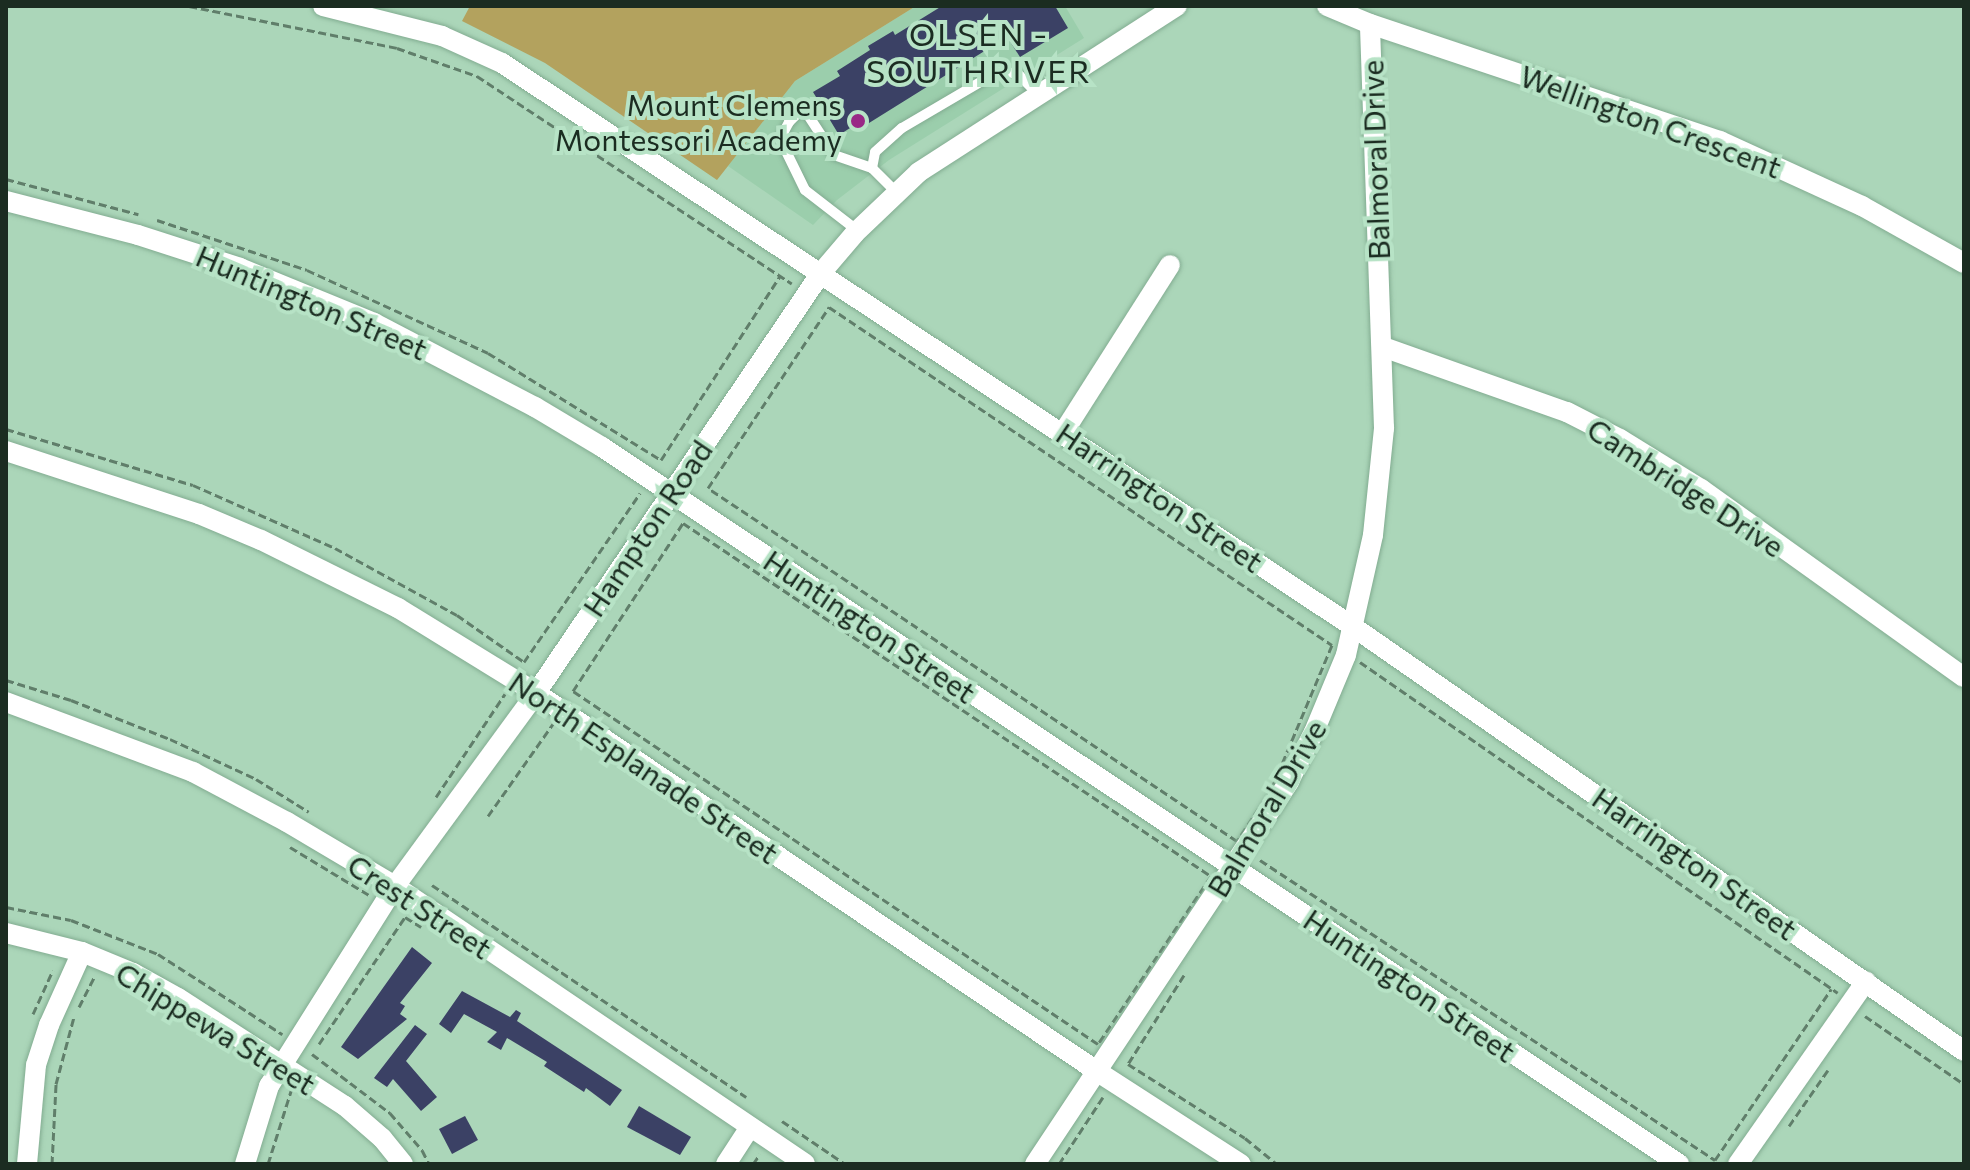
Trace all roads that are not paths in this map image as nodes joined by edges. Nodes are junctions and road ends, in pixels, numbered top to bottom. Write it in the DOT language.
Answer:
graph roads {
  1 [pos="323,6"];
  2 [pos="1177,6"];
  3 [pos="1327,6"];
  4 [pos="1370,24"];
  5 [pos="1038,94"];
  6 [pos="872,168"];
  7 [pos="896,192"];
  8 [pos="6,201"];
  9 [pos="858,231"];
  10 [pos="1964,263"];
  11 [pos="1170,265"];
  12 [pos="821,273"];
  13 [pos="1383,347"];
  14 [pos="1063,433"];
  15 [pos="6,451"];
  16 [pos="670,493"];
  17 [pos="1352,626"];
  18 [pos="1964,677"];
  19 [pos="536,693"];
  20 [pos="6,702"];
  21 [pos="1233,868"];
  22 [pos="395,886"];
  23 [pos="6,933"];
  24 [pos="82,952"];
  25 [pos="1866,981"];
  26 [pos="1964,1051"];
  27 [pos="281,1065"];
  28 [pos="1098,1072"];
  29 [pos="750,1127"];
  30 [pos="27,1164"];
  31 [pos="245,1164"];
  32 [pos="403,1164"];
  33 [pos="726,1164"];
  34 [pos="805,1164"];
  35 [pos="1035,1164"];
  36 [pos="1241,1164"];
  37 [pos="1679,1164"];
  38 [pos="1738,1164"];
  1 -- 12 [label="street, Harrington Street"];
  2 -- 5 [label="street, Hampton Road"];
  3 -- 4 [label="street, Wellington Crescent"];
  4 -- 10 [label="street, Wellington Crescent"];
  4 -- 13 [label="street, Balmoral Drive"];
  5 -- 6 [label="lane"];
  5 -- 7 [label="street, Hampton Road"];
  6 -- 7 [label="lane"];
  6 -- 9 [label="lane"];
  7 -- 9 [label="street, Hampton Road"];
  8 -- 16 [label="street, Huntington Street"];
  9 -- 12 [label="street, Hampton Road"];
  11 -- 14 [label="street"];
  12 -- 14 [label="street, Harrington Street"];
  12 -- 16 [label="street, Hampton Road"];
  13 -- 17 [label="street, Balmoral Drive"];
  13 -- 18 [label="street, Cambridge Drive"];
  14 -- 17 [label="street, Harrington Street"];
  15 -- 19 [label="street, North Esplanade Street"];
  16 -- 19 [label="street, Hampton Road"];
  16 -- 21 [label="street, Huntington Street"];
  17 -- 21 [label="street, Balmoral Drive"];
  17 -- 25 [label="street, Harrington Street"];
  19 -- 22 [label="street, Hampton Road"];
  19 -- 28 [label="street, North Esplanade Street"];
  20 -- 22 [label="street, Crest Street"];
  21 -- 28 [label="street, Balmoral Drive"];
  21 -- 37 [label="street, Huntington Street"];
  22 -- 27 [label="street, Hampton Road"];
  22 -- 29 [label="street, Crest Street"];
  23 -- 24 [label="street, Chippewa Street"];
  24 -- 27 [label="street, Chippewa Street"];
  24 -- 30 [label="street"];
  25 -- 26 [label="street, Harrington Street"];
  25 -- 38 [label="street"];
  27 -- 31 [label="street, Hampton Road"];
  27 -- 32 [label="street, Chippewa Street"];
  28 -- 35 [label="street, Balmoral Drive"];
  28 -- 36 [label="street, North Esplanade Street"];
  29 -- 33 [label="street"];
  29 -- 34 [label="street, Crest Street"];
}
